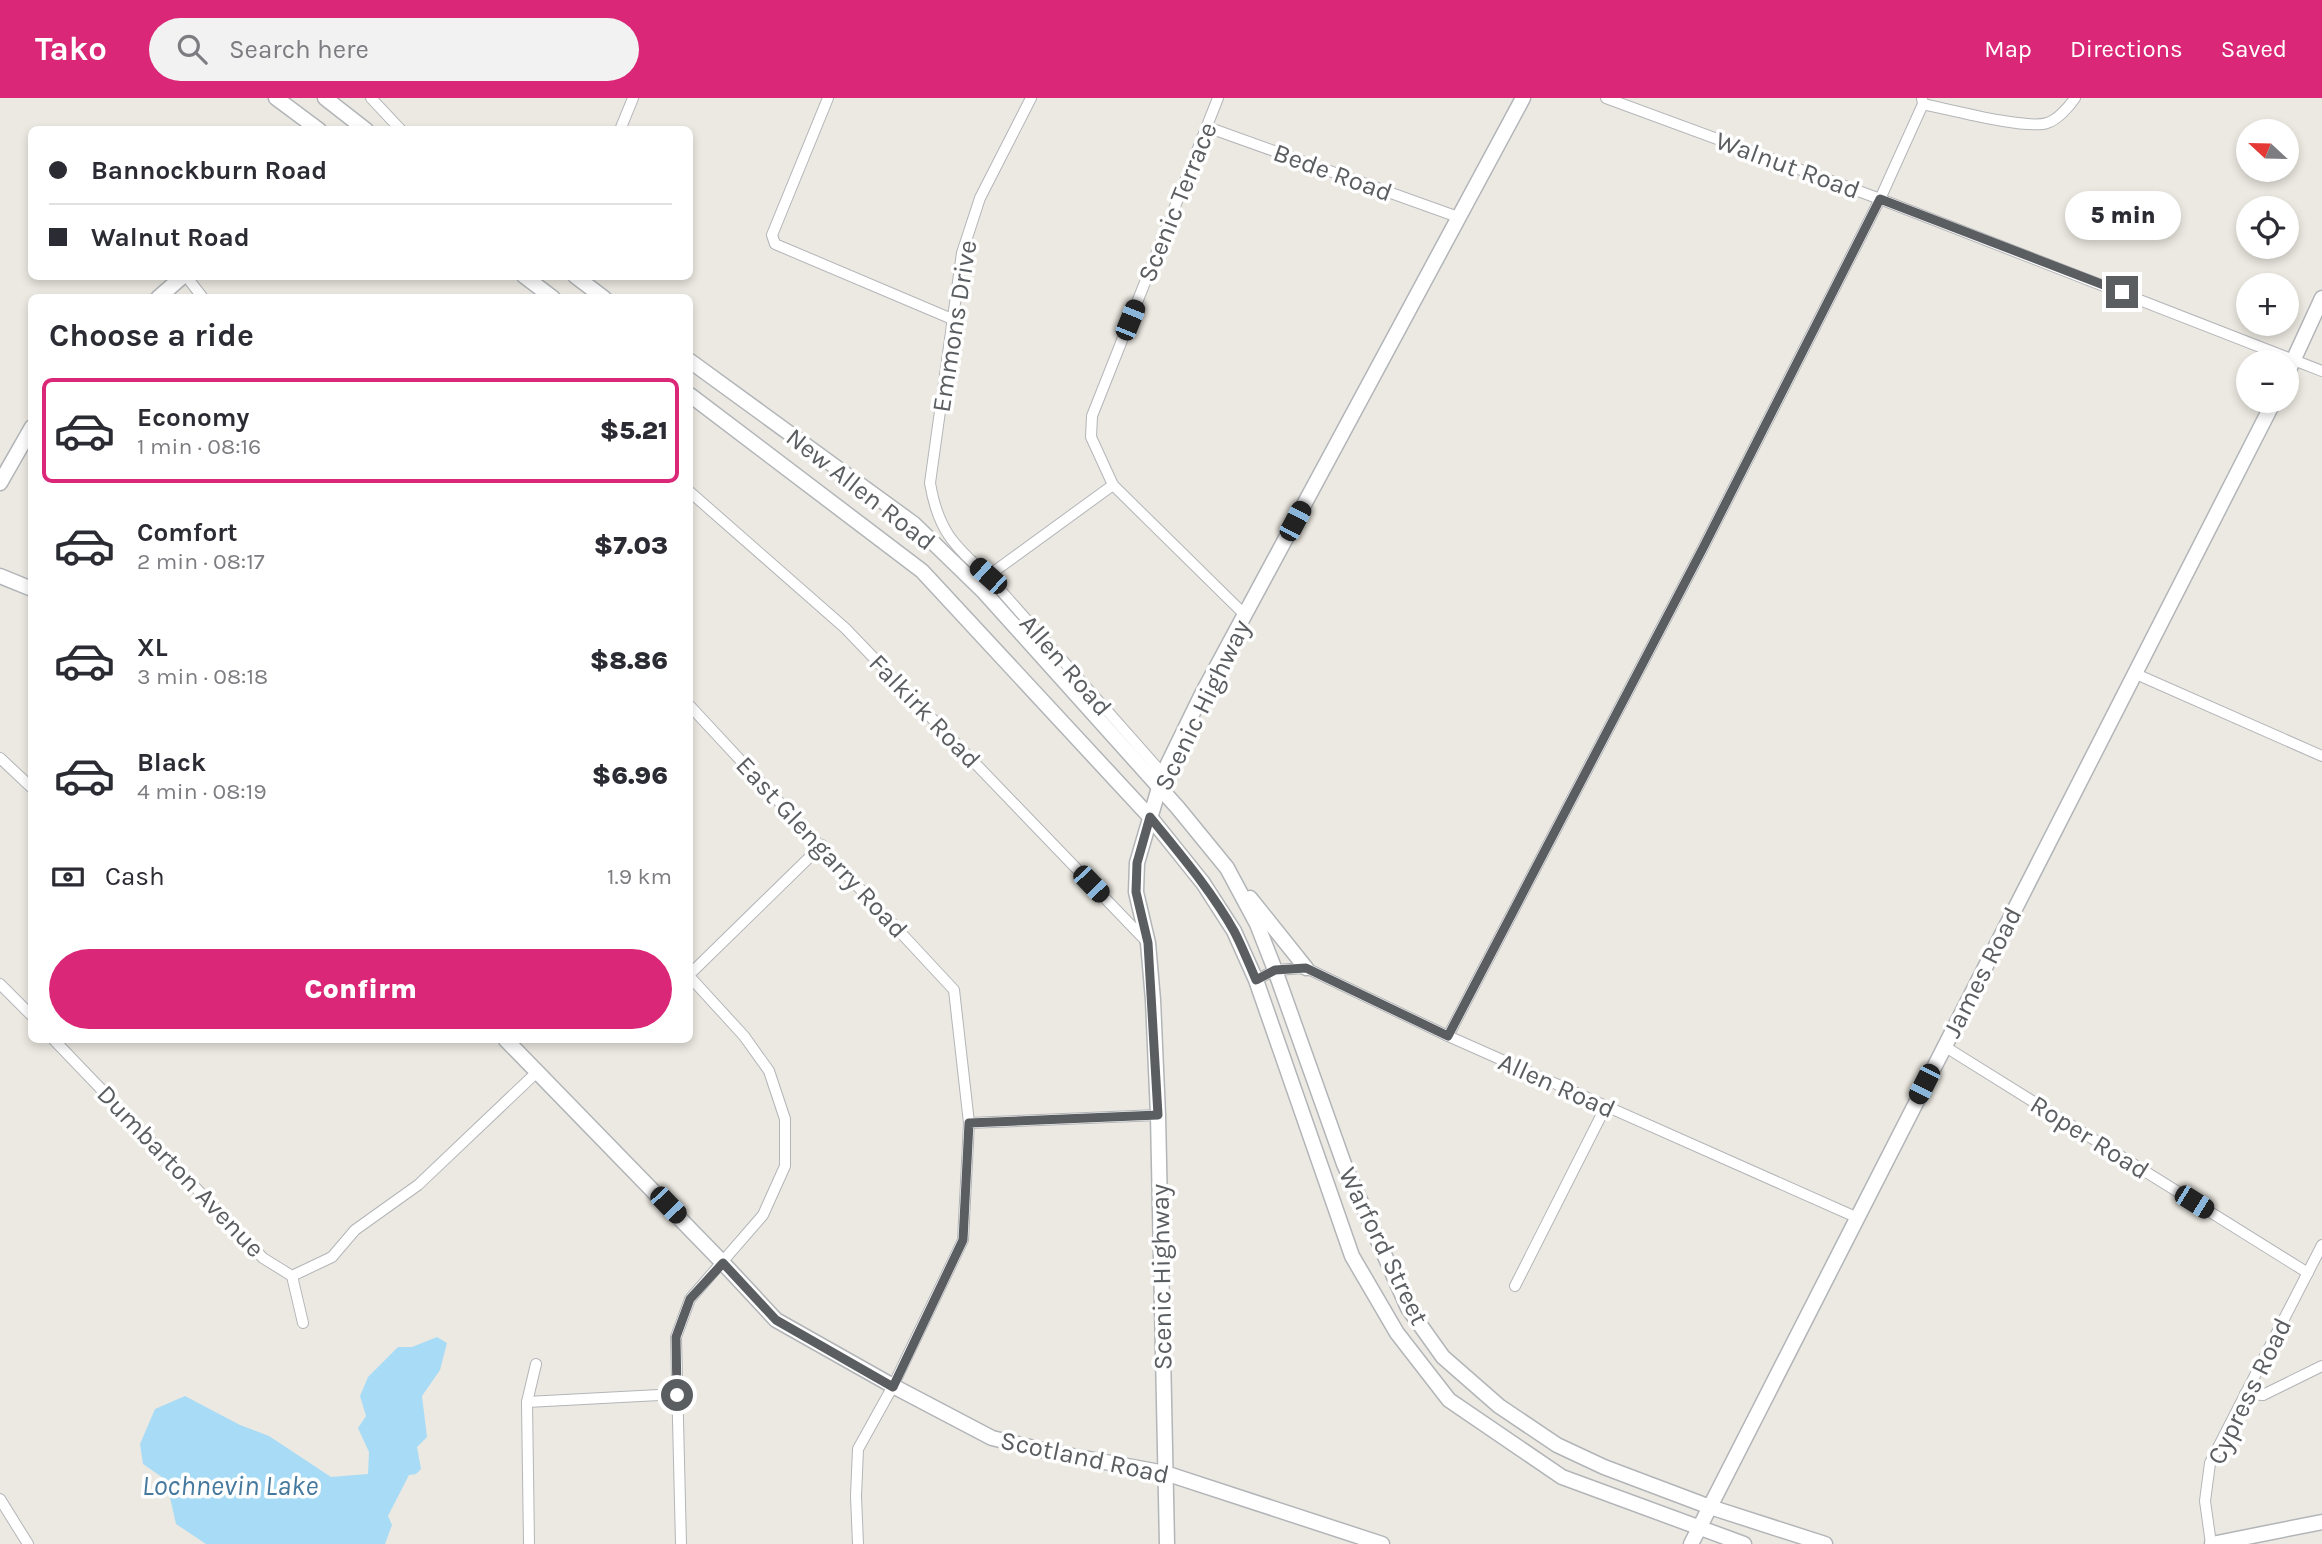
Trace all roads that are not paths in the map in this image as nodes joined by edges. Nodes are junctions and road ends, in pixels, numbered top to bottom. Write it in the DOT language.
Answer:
graph roads {
  1 [pos="276,98"];
  2 [pos="326,98"];
  3 [pos="370,98"];
  4 [pos="633,98"];
  5 [pos="828,98"];
  6 [pos="1031,98"];
  7 [pos="1218,98"];
  8 [pos="1523,98"];
  9 [pos="1606,98"];
  10 [pos="2075,98"];
  11 [pos="1923,101"];
  12 [pos="314,126"];
  13 [pos="361,126"];
  14 [pos="397,126"];
  15 [pos="622,126"];
  16 [pos="1207,127"];
  17 [pos="1880,199"];
  18 [pos="1458,217"];
  19 [pos="179,280"];
  20 [pos="187,280"];
  21 [pos="529,280"];
  22 [pos="580,280"];
  23 [pos="163,294"];
  24 [pos="199,294"];
  25 [pos="548,294"];
  26 [pos="599,294"];
  27 [pos="2322,298"];
  28 [pos="952,319"];
  29 [pos="2272,350"];
  30 [pos="2299,350"];
  31 [pos="2299,361"];
  32 [pos="693,363"];
  33 [pos="2322,371"];
  34 [pos="693,402"];
  35 [pos="2268,413"];
  36 [pos="28,434"];
  37 [pos="0,483"];
  38 [pos="1113,485"];
  39 [pos="693,495"];
  40 [pos="941,524"];
  41 [pos="0,576"];
  42 [pos="988,576"];
  43 [pos="28,587"];
  44 [pos="1245,615"];
  45 [pos="2136,674"];
  46 [pos="693,709"];
  47 [pos="2322,757"];
  48 [pos="0,758"];
  49 [pos="1161,781"];
  50 [pos="28,784"];
  51 [pos="1150,817"];
  52 [pos="822,845"];
  53 [pos="1234,879"];
  54 [pos="1148,943"];
  55 [pos="1306,968"];
  56 [pos="1275,970"];
  57 [pos="693,972"];
  58 [pos="693,978"];
  59 [pos="1256,980"];
  60 [pos="0,984"];
  61 [pos="28,1013"];
  62 [pos="1448,1036"];
  63 [pos="57,1043"];
  64 [pos="509,1043"];
  65 [pos="1944,1045"];
  66 [pos="538,1071"];
  67 [pos="1606,1106"];
  68 [pos="1158,1115"];
  69 [pos="969,1123"];
  70 [pos="1858,1218"];
  71 [pos="2322,1245"];
  72 [pos="723,1263"];
  73 [pos="2308,1273"];
  74 [pos="292,1276"];
  75 [pos="1515,1286"];
  76 [pos="303,1324"];
  77 [pos="536,1364"];
  78 [pos="2322,1366"];
  79 [pos="893,1387"];
  80 [pos="2245,1394"];
  81 [pos="677,1395"];
  82 [pos="527,1402"];
  83 [pos="1165,1473"];
  84 [pos="0,1499"];
  85 [pos="1710,1507"];
  86 [pos="2322,1522"];
  87 [pos="1698,1528"];
  88 [pos="28,1544"];
  89 [pos="529,1544"];
  90 [pos="681,1544"];
  91 [pos="858,1544"];
  92 [pos="1167,1544"];
  93 [pos="1382,1544"];
  94 [pos="1691,1544"];
  95 [pos="1744,1544"];
  96 [pos="1825,1544"];
  97 [pos="2212,1544"];
  1 -- 12 [label="main road"];
  2 -- 13 [label="main road"];
  3 -- 14 [label="street"];
  4 -- 15 [label="street"];
  5 -- 28 [label="street"];
  6 -- 28 [label="street, Emmons Drive"];
  7 -- 16 [label="street, Scenic Terrace"];
  8 -- 18 [label="main road, Scenic Highway"];
  9 -- 17 [label="street, Walnut Road"];
  10 -- 11 [label="street"];
  11 -- 17 [label="street"];
  16 -- 18 [label="street, Bede Road"];
  16 -- 38 [label="street, Scenic Terrace"];
  17 -- 29 [label="street, Walnut Road"];
  17 -- 62 [label="street"];
  18 -- 44 [label="main road, Scenic Highway"];
  19 -- 23 [label="main road"];
  20 -- 24 [label="street"];
  21 -- 25 [label="main road"];
  22 -- 26 [label="main road"];
  27 -- 30 [label="main road"];
  28 -- 40 [label="street, Emmons Drive"];
  31 -- 33 [label="street, Walnut Road"];
  32 -- 49 [label="main road, New Allen Road"];
  34 -- 51 [label="main road, New Allen Road"];
  35 -- 45 [label="main road, James Road"];
  36 -- 37 [label="main road"];
  38 -- 42 [label="street"];
  38 -- 44 [label="street, Scenic Terrace"];
  39 -- 54 [label="street, Falkirk Road"];
  40 -- 42 [label="street, Allen Road"];
  41 -- 43 [label="main road"];
  42 -- 49 [label="street, Allen Road"];
  44 -- 49 [label="main road, Scenic Highway"];
  45 -- 47 [label="street"];
  45 -- 65 [label="main road, James Road"];
  46 -- 52 [label="street, East Glengarry Road"];
  48 -- 50 [label="street"];
  49 -- 51 [label="main road, Scenic Highway"];
  49 -- 53 [label="main road, Warford Street"];
  51 -- 54 [label="main road, Scenic Highway"];
  51 -- 59 [label="main road, Warford Street"];
  52 -- 57 [label="street"];
  52 -- 69 [label="street, East Glengarry Road"];
  53 -- 55 [label="main road"];
  53 -- 56 [label="main road, Warford Street"];
  54 -- 68 [label="main road, Scenic Highway"];
  55 -- 56 [label="street, Allen Road"];
  55 -- 62 [label="street, Allen Road"];
  56 -- 59 [label="street, Allen Road"];
  56 -- 85 [label="main road, Warford Street"];
  58 -- 72 [label="street"];
  59 -- 87 [label="main road, Warford Street"];
  60 -- 61 [label="street"];
  62 -- 67 [label="street, Allen Road"];
  63 -- 74 [label="street, Dumbarton Avenue"];
  64 -- 66 [label="main road, Scotland Road"];
  65 -- 70 [label="main road, James Road"];
  65 -- 73 [label="street, Roper Road"];
  66 -- 72 [label="main road, Scotland Road"];
  66 -- 74 [label="street, Dumbarton Avenue"];
  67 -- 70 [label="street, Allen Road"];
  67 -- 75 [label="street"];
  68 -- 69 [label="street"];
  68 -- 83 [label="main road, Scenic Highway"];
  69 -- 79 [label="street"];
  70 -- 85 [label="main road, James Road"];
  71 -- 73 [label="street, Cypress Road"];
  72 -- 79 [label="main road, Scotland Road"];
  72 -- 81 [label="street"];
  73 -- 80 [label="street, Cypress Road"];
  74 -- 76 [label="street"];
  77 -- 82 [label="street"];
  78 -- 80 [label="street"];
  79 -- 83 [label="main road, Scotland Road"];
  79 -- 91 [label="street"];
  80 -- 97 [label="street, Cypress Road"];
  81 -- 82 [label="street"];
  81 -- 90 [label="street"];
  82 -- 89 [label="street"];
  83 -- 92 [label="main road, Scenic Highway"];
  83 -- 93 [label="main road, Scotland Road"];
  84 -- 88 [label="street"];
  85 -- 87 [label="main road, James Road"];
  85 -- 96 [label="main road, Warford Street"];
  86 -- 97 [label="main road"];
  87 -- 94 [label="main road, James Road"];
  87 -- 95 [label="main road, Warford Street"];
}
